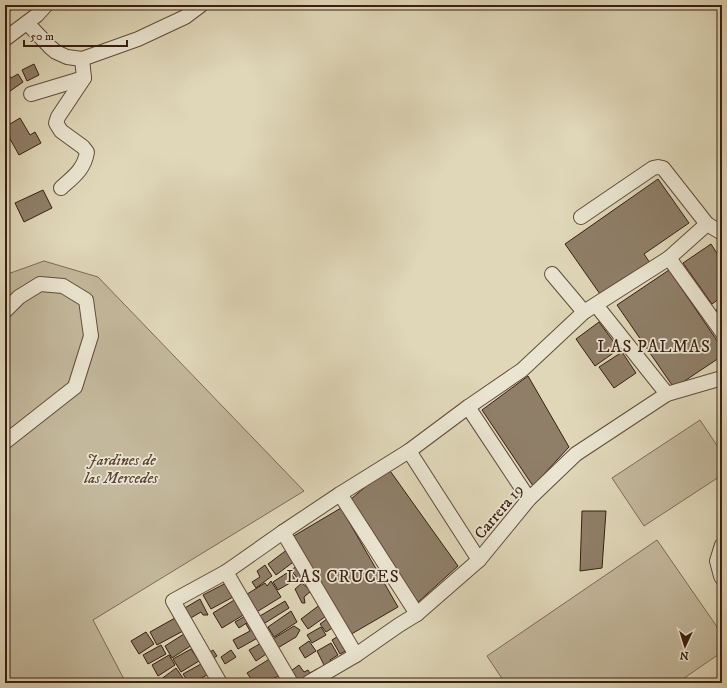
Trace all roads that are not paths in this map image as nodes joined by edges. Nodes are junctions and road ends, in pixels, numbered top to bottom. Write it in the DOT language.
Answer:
graph roads {
  1 [pos="46,5"];
  2 [pos="202,5"];
  3 [pos="27,22"];
  4 [pos="5,39"];
  5 [pos="82,59"];
  6 [pos="84,78"];
  7 [pos="31,94"];
  8 [pos="61,188"];
  9 [pos="581,218"];
  10 [pos="707,224"];
  11 [pos="722,233"];
  12 [pos="669,258"];
  13 [pos="552,274"];
  14 [pos="590,308"];
  15 [pos="5,311"];
  16 [pos="722,332"];
  17 [pos="722,378"];
  18 [pos="667,394"];
  19 [pos="468,407"];
  20 [pos="5,442"];
  21 [pos="409,451"];
  22 [pos="340,494"];
  23 [pos="529,499"];
  24 [pos="283,532"];
  25 [pos="722,545"];
  26 [pos="479,560"];
  27 [pos="226,572"];
  28 [pos="722,578"];
  29 [pos="417,614"];
  30 [pos="356,655"];
  31 [pos="220,683"];
  32 [pos="292,683"];
  33 [pos="308,683"];
  1 -- 3 [label="street"];
  2 -- 5 [label="street"];
  3 -- 4 [label="street"];
  3 -- 5 [label="street"];
  5 -- 6 [label="street"];
  6 -- 7 [label="street"];
  6 -- 8 [label="street"];
  9 -- 10 [label="street"];
  10 -- 11 [label="street"];
  10 -- 12 [label="street"];
  12 -- 14 [label="street"];
  12 -- 16 [label="street"];
  13 -- 14 [label="street"];
  14 -- 18 [label="street"];
  14 -- 19 [label="street"];
  15 -- 20 [label="street"];
  17 -- 18 [label="street, Carrera 19"];
  18 -- 23 [label="street, Carrera 19"];
  19 -- 21 [label="street"];
  19 -- 23 [label="street"];
  21 -- 22 [label="street"];
  21 -- 26 [label="street"];
  22 -- 24 [label="street"];
  22 -- 29 [label="street"];
  23 -- 26 [label="street, Carrera 19"];
  24 -- 27 [label="street"];
  24 -- 30 [label="street"];
  25 -- 28 [label="street"];
  26 -- 29 [label="street, Carrera 19"];
  27 -- 31 [label="street"];
  27 -- 32 [label="street"];
  29 -- 30 [label="street, Carrera 19"];
  30 -- 33 [label="street, Carrera 19"];
}
